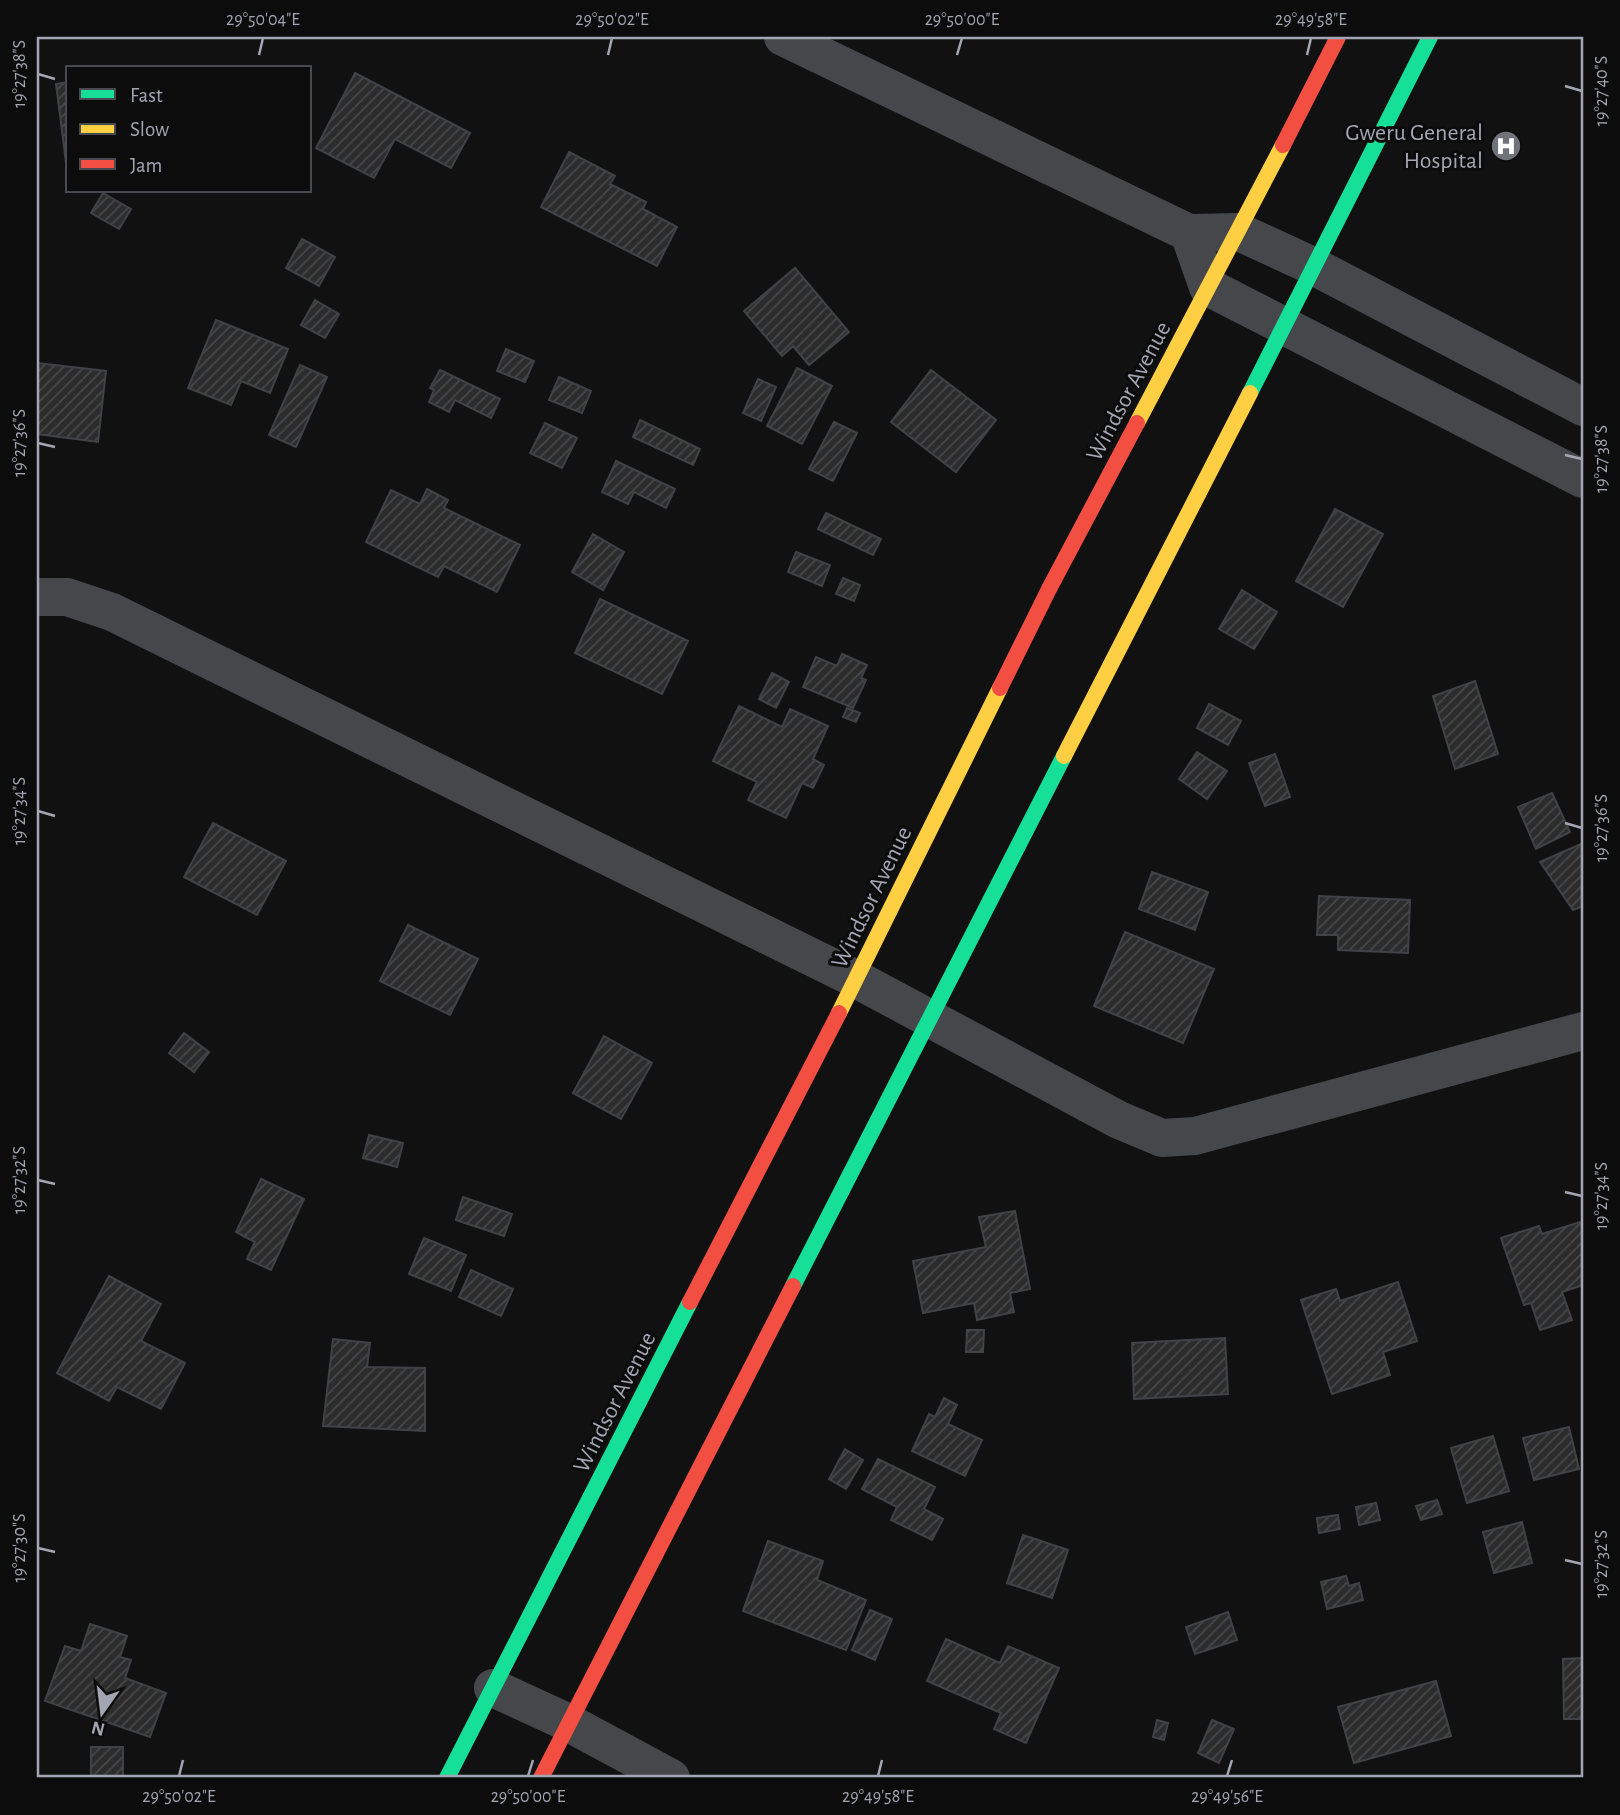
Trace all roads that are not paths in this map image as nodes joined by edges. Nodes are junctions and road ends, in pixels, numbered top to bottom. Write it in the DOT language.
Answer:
graph roads {
  1 [pos="783,37"];
  2 [pos="1338,37"];
  3 [pos="1430,37"];
  4 [pos="1240,232"];
  5 [pos="1189,233"];
  6 [pos="1314,267"];
  7 [pos="1208,288"];
  8 [pos="1284,327"];
  9 [pos="1583,407"];
  10 [pos="1583,479"];
  11 [pos="37,597"];
  12 [pos="856,979"];
  13 [pos="930,1017"];
  14 [pos="1583,1031"];
  15 [pos="493,1688"];
  16 [pos="569,1723"];
  17 [pos="447,1778"];
  18 [pos="541,1778"];
  19 [pos="671,1778"];
  1 -- 5 [label="street"];
  2 -- 4 [label="main road, Windsor Avenue"];
  3 -- 6 [label="main road"];
  4 -- 5 [label="street"];
  4 -- 6 [label="street"];
  4 -- 7 [label="main road, Windsor Avenue"];
  5 -- 7 [label="street"];
  6 -- 8 [label="main road"];
  6 -- 9 [label="street"];
  7 -- 8 [label="street"];
  7 -- 12 [label="main road, Windsor Avenue"];
  8 -- 10 [label="street"];
  8 -- 13 [label="main road"];
  11 -- 12 [label="street"];
  12 -- 13 [label="street"];
  12 -- 15 [label="main road, Windsor Avenue"];
  13 -- 14 [label="street"];
  13 -- 16 [label="main road"];
  15 -- 16 [label="street"];
  15 -- 17 [label="main road, Windsor Avenue"];
  16 -- 18 [label="main road"];
  16 -- 19 [label="street"];
}
